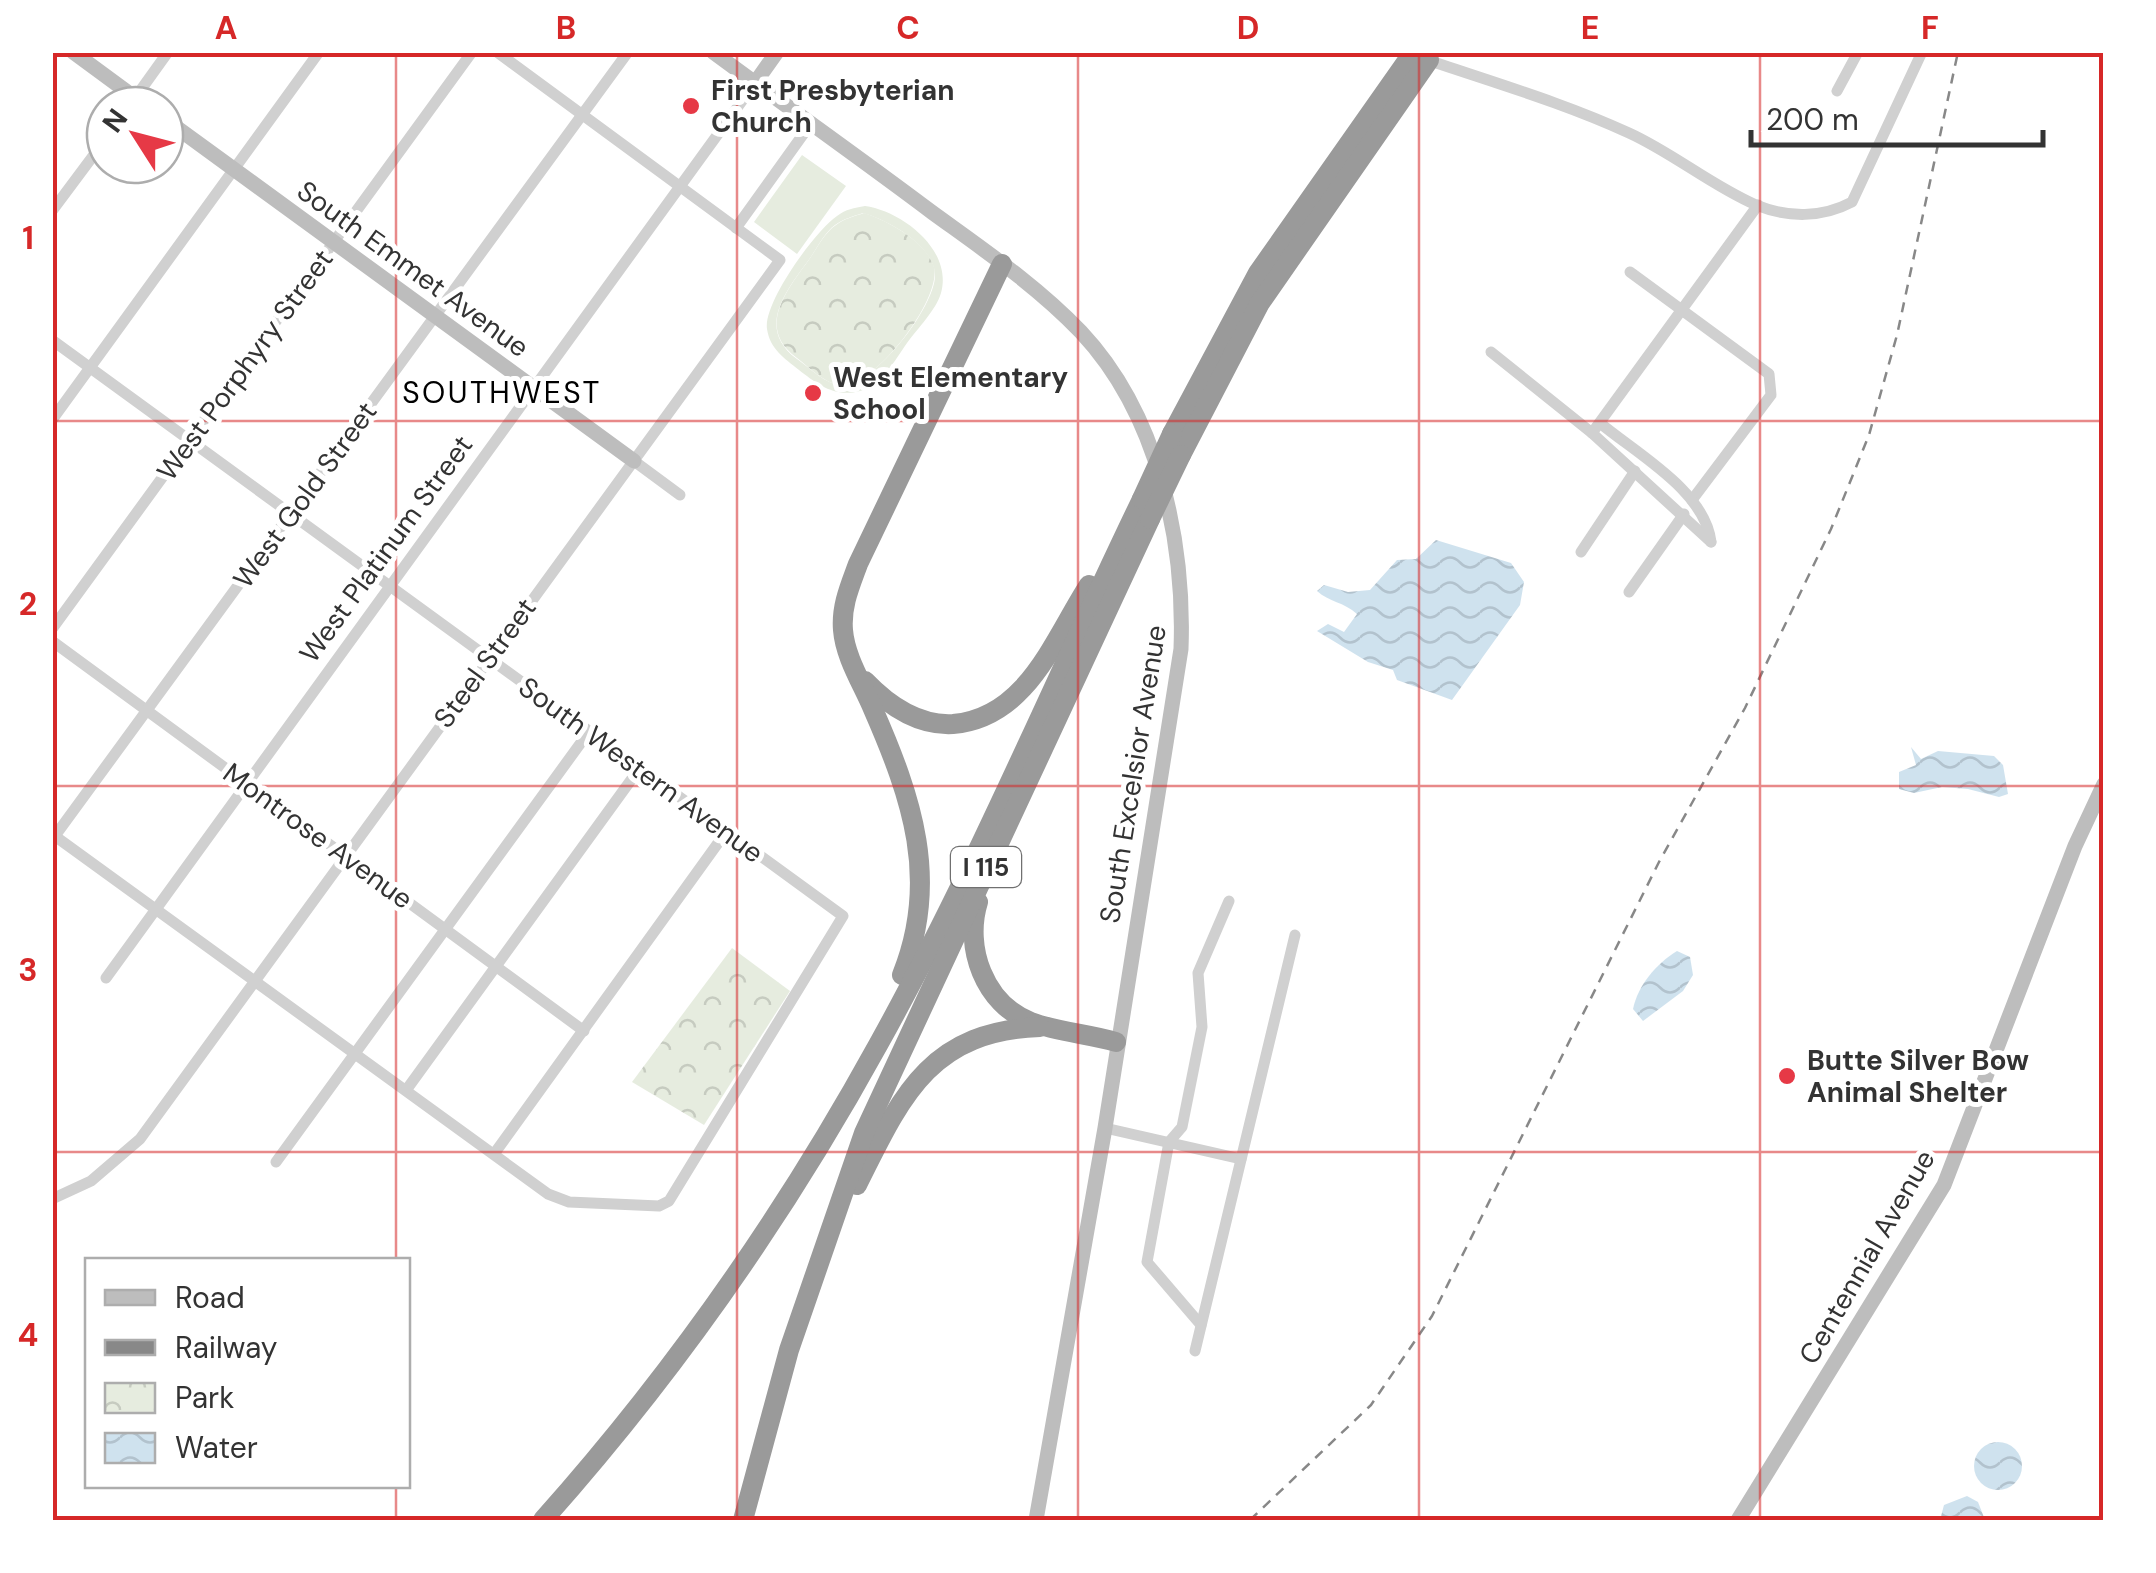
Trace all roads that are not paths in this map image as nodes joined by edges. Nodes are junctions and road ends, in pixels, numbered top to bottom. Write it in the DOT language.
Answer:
graph roads {
  1 [pos="73,52"];
  2 [pos="168,52"];
  3 [pos="319,52"];
  4 [pos="472,52"];
  5 [pos="496,52"];
  6 [pos="628,52"];
  7 [pos="713,52"];
  8 [pos="777,52"];
  9 [pos="1858,52"];
  10 [pos="1922,52"];
  11 [pos="1420,57"];
  12 [pos="755,83"];
  13 [pos="114,85"];
  14 [pos="148,85"];
  15 [pos="1836,91"];
  16 [pos="582,115"];
  17 [pos="812,122"];
  18 [pos="185,134"];
  19 [pos="85,167"];
  20 [pos="234,169"];
  21 [pos="679,187"];
  22 [pos="1758,206"];
  23 [pos="52,211"];
  24 [pos="736,228"];
  25 [pos="334,243"];
  26 [pos="1002,264"];
  27 [pos="1630,272"];
  28 [pos="1684,311"];
  29 [pos="436,313"];
  30 [pos="52,340"];
  31 [pos="1491,352"];
  32 [pos="90,368"];
  33 [pos="534,388"];
  34 [pos="52,420"];
  35 [pos="1596,428"];
  36 [pos="189,441"];
  37 [pos="634,461"];
  38 [pos="1635,471"];
  39 [pos="680,495"];
  40 [pos="1692,500"];
  41 [pos="1144,507"];
  42 [pos="1684,514"];
  43 [pos="290,515"];
  44 [pos="1581,552"];
  45 [pos="389,587"];
  46 [pos="1629,592"];
  47 [pos="52,629"];
  48 [pos="52,641"];
  49 [pos="488,660"];
  50 [pos="857,672"];
  51 [pos="149,710"];
  52 [pos="588,733"];
  53 [pos="1037,757"];
  54 [pos="639,770"];
  55 [pos="246,783"];
  56 [pos="2104,784"];
  57 [pos="726,832"];
  58 [pos="53,837"];
  59 [pos="345,855"];
  60 [pos="1229,901"];
  61 [pos="156,912"];
  62 [pos="444,928"];
  63 [pos="1295,934"];
  64 [pos="495,965"];
  65 [pos="106,978"];
  66 [pos="253,983"];
  67 [pos="1048,1026"];
  68 [pos="584,1031"];
  69 [pos="1116,1042"];
  70 [pos="354,1053"];
  71 [pos="408,1090"];
  72 [pos="840,1106"];
  73 [pos="1105,1128"];
  74 [pos="1169,1142"];
  75 [pos="494,1154"];
  76 [pos="1241,1159"];
  77 [pos="276,1162"];
  78 [pos="52,1199"];
  79 [pos="815,1267"];
  80 [pos="1201,1325"];
  81 [pos="1195,1351"];
  82 [pos="543,1520"];
  83 [pos="743,1520"];
  84 [pos="1036,1520"];
  85 [pos="1738,1520"];
  1 -- 13 [label="street"];
  2 -- 14 [label="street"];
  3 -- 20 [label="street"];
  4 -- 25 [label="street, West Porphyry Street"];
  5 -- 16 [label="street"];
  6 -- 16 [label="street, West Gold Street"];
  7 -- 12 [label="street, South Excelsior Avenue"];
  8 -- 12 [label="street, West Platinum Street"];
  9 -- 15 [label="street"];
  10 -- 22 [label="street"];
  11 -- 22 [label="street"];
  11 -- 41 [label="highway, I 115, bridge"];
  11 -- 41 [label="highway, I 115, bridge"];
  12 -- 17 [label="street, South Excelsior Avenue"];
  12 -- 21 [label="street, West Platinum Street"];
  16 -- 21 [label="street"];
  16 -- 29 [label="street, West Gold Street"];
  17 -- 24 [label="street"];
  17 -- 26 [label="street, South Excelsior Avenue"];
  18 -- 20 [label="street, South Emmet Avenue"];
  19 -- 23 [label="street"];
  20 -- 25 [label="street, South Emmet Avenue"];
  20 -- 32 [label="street"];
  21 -- 24 [label="street"];
  21 -- 33 [label="street, West Platinum Street"];
  22 -- 28 [label="street"];
  24 -- 37 [label="street, Steel Street"];
  25 -- 29 [label="street, South Emmet Avenue"];
  25 -- 36 [label="street, West Porphyry Street"];
  26 -- 50 [label="highway"];
  26 -- 69 [label="street, South Excelsior Avenue"];
  27 -- 28 [label="street"];
  28 -- 35 [label="street"];
  28 -- 40 [label="street"];
  29 -- 33 [label="street, South Emmet Avenue"];
  29 -- 43 [label="street, West Gold Street"];
  30 -- 32 [label="street, South Western Avenue"];
  31 -- 35 [label="street"];
  32 -- 34 [label="street"];
  32 -- 36 [label="street, South Western Avenue"];
  33 -- 37 [label="street, South Emmet Avenue"];
  33 -- 45 [label="street, West Platinum Street"];
  35 -- 38 [label="street"];
  35 -- 40 [label="street"];
  36 -- 43 [label="street, South Western Avenue"];
  36 -- 47 [label="street, West Porphyry Street"];
  37 -- 39 [label="street, South Emmet Avenue"];
  37 -- 49 [label="street, Steel Street"];
  38 -- 42 [label="street"];
  38 -- 44 [label="street"];
  40 -- 42 [label="street"];
  41 -- 50 [label="highway"];
  41 -- 53 [label="highway, I 115"];
  41 -- 72 [label="highway, I 115"];
  42 -- 46 [label="street"];
  43 -- 45 [label="street, South Western Avenue"];
  43 -- 51 [label="street, West Gold Street"];
  45 -- 49 [label="street, South Western Avenue"];
  45 -- 55 [label="street, West Platinum Street"];
  48 -- 51 [label="street, Montrose Avenue"];
  49 -- 52 [label="street, South Western Avenue"];
  49 -- 59 [label="street, Steel Street"];
  50 -- 72 [label="highway"];
  51 -- 55 [label="street, Montrose Avenue"];
  51 -- 58 [label="street, West Gold Street"];
  52 -- 54 [label="street, South Western Avenue"];
  52 -- 62 [label="street"];
  53 -- 67 [label="highway"];
  53 -- 79 [label="highway, I 115"];
  54 -- 57 [label="street, South Western Avenue"];
  54 -- 64 [label="street"];
  55 -- 59 [label="street, Montrose Avenue"];
  55 -- 61 [label="street, West Platinum Street"];
  56 -- 85 [label="street, Centennial Avenue"];
  57 -- 68 [label="street"];
  57 -- 75 [label="street, South Western Avenue"];
  58 -- 61 [label="street"];
  59 -- 62 [label="street, Montrose Avenue"];
  59 -- 66 [label="street, Steel Street"];
  60 -- 74 [label="street"];
  61 -- 65 [label="street, West Platinum Street"];
  61 -- 66 [label="street"];
  62 -- 64 [label="street, Montrose Avenue"];
  62 -- 70 [label="street"];
  63 -- 76 [label="street"];
  64 -- 68 [label="street, Montrose Avenue"];
  64 -- 71 [label="street"];
  66 -- 70 [label="street"];
  66 -- 78 [label="street, Steel Street"];
  67 -- 69 [label="highway"];
  67 -- 79 [label="highway"];
  68 -- 75 [label="street"];
  69 -- 73 [label="street, South Excelsior Avenue"];
  70 -- 71 [label="street"];
  70 -- 77 [label="street"];
  71 -- 75 [label="street"];
  72 -- 82 [label="highway, I 115"];
  73 -- 74 [label="street"];
  73 -- 84 [label="street, South Excelsior Avenue"];
  74 -- 76 [label="street"];
  74 -- 80 [label="street"];
  76 -- 80 [label="street"];
  79 -- 83 [label="highway, I 115"];
  80 -- 81 [label="street"];
}
